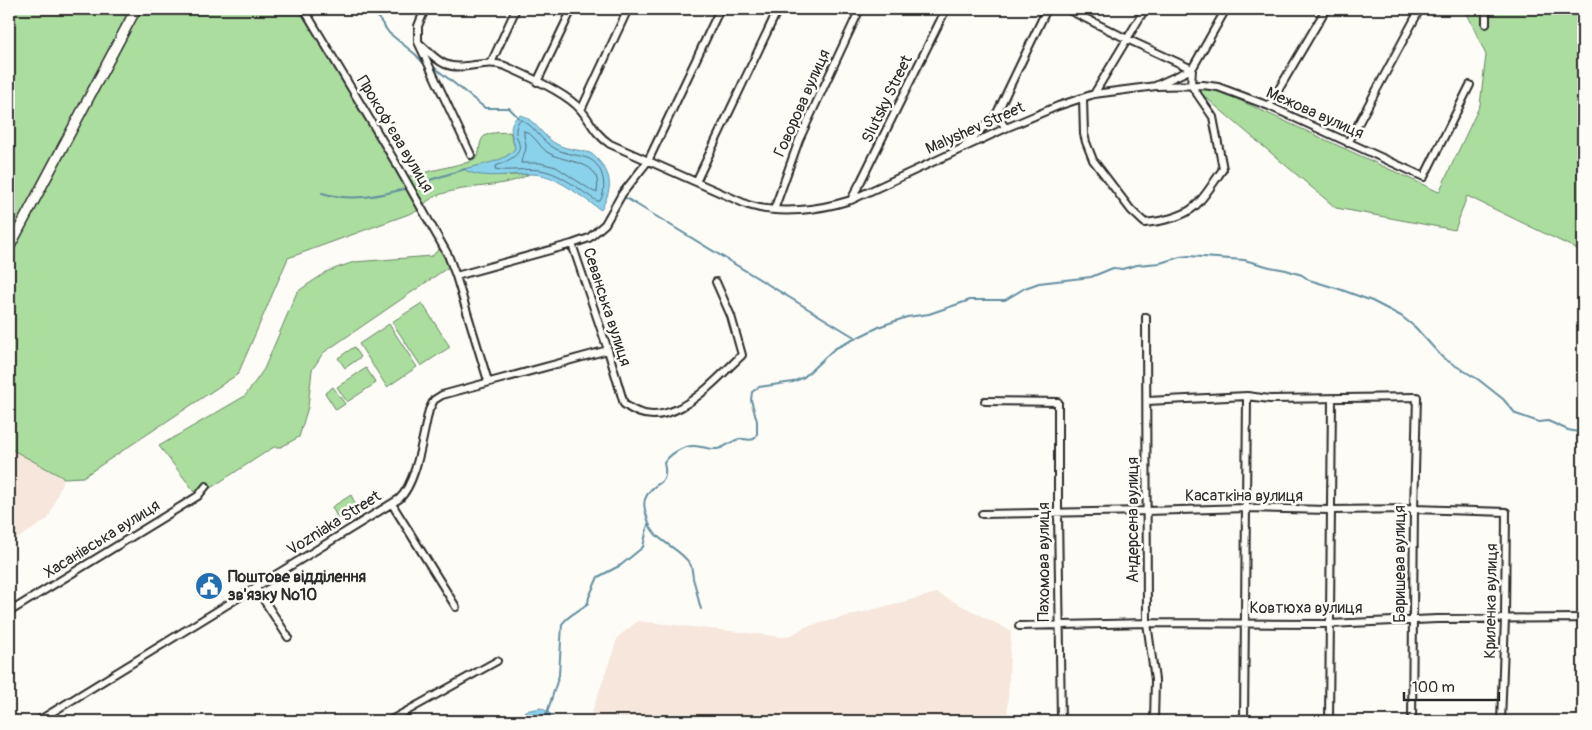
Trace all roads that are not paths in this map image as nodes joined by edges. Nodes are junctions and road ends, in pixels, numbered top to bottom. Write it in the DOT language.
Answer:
graph roads {
  1 [pos="136,9"];
  2 [pos="304,9"];
  3 [pos="426,9"];
  4 [pos="516,9"];
  5 [pos="572,9"];
  6 [pos="628,9"];
  7 [pos="720,9"];
  8 [pos="778,9"];
  9 [pos="860,9"];
  10 [pos="946,9"];
  11 [pos="1047,9"];
  12 [pos="1067,9"];
  13 [pos="1145,9"];
  14 [pos="1226,9"];
  15 [pos="1326,9"];
  16 [pos="1420,9"];
  17 [pos="1486,9"];
  18 [pos="1486,24"];
  19 [pos="1127,40"];
  20 [pos="418,42"];
  21 [pos="491,63"];
  22 [pos="1192,69"];
  23 [pos="537,82"];
  24 [pos="1191,85"];
  25 [pos="1470,85"];
  26 [pos="1156,86"];
  27 [pos="1094,94"];
  28 [pos="1083,98"];
  29 [pos="1269,106"];
  30 [pos="581,110"];
  31 [pos="996,115"];
  32 [pos="1006,128"];
  33 [pos="1348,143"];
  34 [pos="962,149"];
  35 [pos="471,154"];
  36 [pos="648,161"];
  37 [pos="861,181"];
  38 [pos="696,182"];
  39 [pos="876,189"];
  40 [pos="851,200"];
  41 [pos="774,210"];
  42 [pos="572,244"];
  43 [pos="9,248"];
  44 [pos="456,276"];
  45 [pos="716,282"];
  46 [pos="1146,317"];
  47 [pos="608,350"];
  48 [pos="488,381"];
  49 [pos="1246,396"];
  50 [pos="1332,399"];
  51 [pos="985,401"];
  52 [pos="1147,401"];
  53 [pos="206,486"];
  54 [pos="392,504"];
  55 [pos="1246,508"];
  56 [pos="1414,509"];
  57 [pos="1330,510"];
  58 [pos="1146,511"];
  59 [pos="1506,512"];
  60 [pos="1058,513"];
  61 [pos="982,514"];
  62 [pos="256,588"];
  63 [pos="456,608"];
  64 [pos="9,612"];
  65 [pos="1413,619"];
  66 [pos="1505,619"];
  67 [pos="1245,622"];
  68 [pos="1147,623"];
  69 [pos="1329,624"];
  70 [pos="1058,625"];
  71 [pos="1019,626"];
  72 [pos="1583,629"];
  73 [pos="288,636"];
  74 [pos="497,662"];
  75 [pos="38,721"];
  76 [pos="389,721"];
  77 [pos="1060,721"];
  78 [pos="1154,721"];
  79 [pos="1244,721"];
  80 [pos="1329,721"];
  81 [pos="1412,721"];
  82 [pos="1501,721"];
  1 -- 43 [label="main road"];
  2 -- 44 [label="street, Прокоф’єва вулиця"];
  3 -- 20 [label="street"];
  4 -- 21 [label="street"];
  5 -- 23 [label="street"];
  6 -- 30 [label="street"];
  7 -- 36 [label="street, Севанська вулиця"];
  8 -- 38 [label="street"];
  9 -- 41 [label="street, Говорова вулиця"];
  10 -- 37 [label="street, Slutsky Street"];
  11 -- 31 [label="street"];
  12 -- 19 [label="street"];
  13 -- 19 [label="street"];
  14 -- 22 [label="street"];
  15 -- 29 [label="street"];
  16 -- 33 [label="street"];
  17 -- 18 [label="street"];
  19 -- 22 [label="street"];
  19 -- 27 [label="street"];
  20 -- 21 [label="street"];
  20 -- 35 [label="street"];
  21 -- 23 [label="street, Malyshev Street"];
  22 -- 24 [label="street"];
  22 -- 26 [label="street"];
  23 -- 30 [label="street, Malyshev Street"];
  24 -- 26 [label="street, Malyshev Street"];
  24 -- 28 [label="street"];
  24 -- 29 [label="street, Межова вулиця"];
  25 -- 33 [label="street, Межова вулиця"];
  26 -- 27 [label="street, Malyshev Street"];
  27 -- 28 [label="street, Malyshev Street"];
  28 -- 32 [label="street, Malyshev Street"];
  29 -- 33 [label="street, Межова вулиця"];
  30 -- 36 [label="street, Malyshev Street"];
  31 -- 32 [label="street"];
  31 -- 34 [label="street"];
  32 -- 34 [label="street, Malyshev Street"];
  34 -- 39 [label="street, Malyshev Street"];
  36 -- 38 [label="street, Malyshev Street"];
  36 -- 42 [label="street, Севанська вулиця"];
  37 -- 39 [label="street"];
  37 -- 40 [label="street, Slutsky Street"];
  38 -- 41 [label="street, Malyshev Street"];
  39 -- 40 [label="street, Malyshev Street"];
  40 -- 41 [label="street, Malyshev Street"];
  42 -- 44 [label="street"];
  42 -- 47 [label="street, Севанська вулиця"];
  44 -- 48 [label="street, Прокоф’єва вулиця"];
  45 -- 47 [label="street, Севанська вулиця"];
  46 -- 52 [label="street, Андерсена вулиця"];
  47 -- 48 [label="street, Vozniaka Street"];
  48 -- 54 [label="street, Vozniaka Street"];
  49 -- 50 [label="street"];
  49 -- 52 [label="street"];
  49 -- 55 [label="street"];
  50 -- 56 [label="street, Баришева вулиця"];
  50 -- 57 [label="street"];
  51 -- 60 [label="street, Пахомова вулиця"];
  52 -- 58 [label="street, Андерсена вулиця"];
  53 -- 64 [label="street, Хасанівська вулиця"];
  54 -- 62 [label="street, Vozniaka Street"];
  54 -- 63 [label="street"];
  55 -- 57 [label="street, Касаткіна вулиця"];
  55 -- 58 [label="street, Касаткіна вулиця"];
  55 -- 67 [label="street"];
  56 -- 57 [label="street, Касаткіна вулиця"];
  56 -- 59 [label="street, Касаткіна вулиця"];
  56 -- 65 [label="street, Баришева вулиця"];
  57 -- 69 [label="street"];
  58 -- 60 [label="street, Касаткіна вулиця"];
  58 -- 68 [label="street, Андерсена вулиця"];
  59 -- 66 [label="street, Криленка вулиця"];
  60 -- 61 [label="street, Касаткіна вулиця"];
  60 -- 70 [label="street, Пахомова вулиця"];
  62 -- 73 [label="street"];
  62 -- 75 [label="street, Vozniaka Street"];
  65 -- 66 [label="street, Ковтюха вулиця"];
  65 -- 69 [label="street, Ковтюха вулиця"];
  65 -- 81 [label="street, Баришева вулиця"];
  66 -- 72 [label="street, Ковтюха вулиця"];
  66 -- 82 [label="street, Криленка вулиця"];
  67 -- 68 [label="street, Ковтюха вулиця"];
  67 -- 69 [label="street, Ковтюха вулиця"];
  67 -- 79 [label="street"];
  68 -- 70 [label="street, Ковтюха вулиця"];
  68 -- 78 [label="street, Андерсена вулиця"];
  69 -- 80 [label="street"];
  70 -- 71 [label="street, Ковтюха вулиця"];
  70 -- 77 [label="street, Пахомова вулиця"];
  74 -- 76 [label="street"];
}
